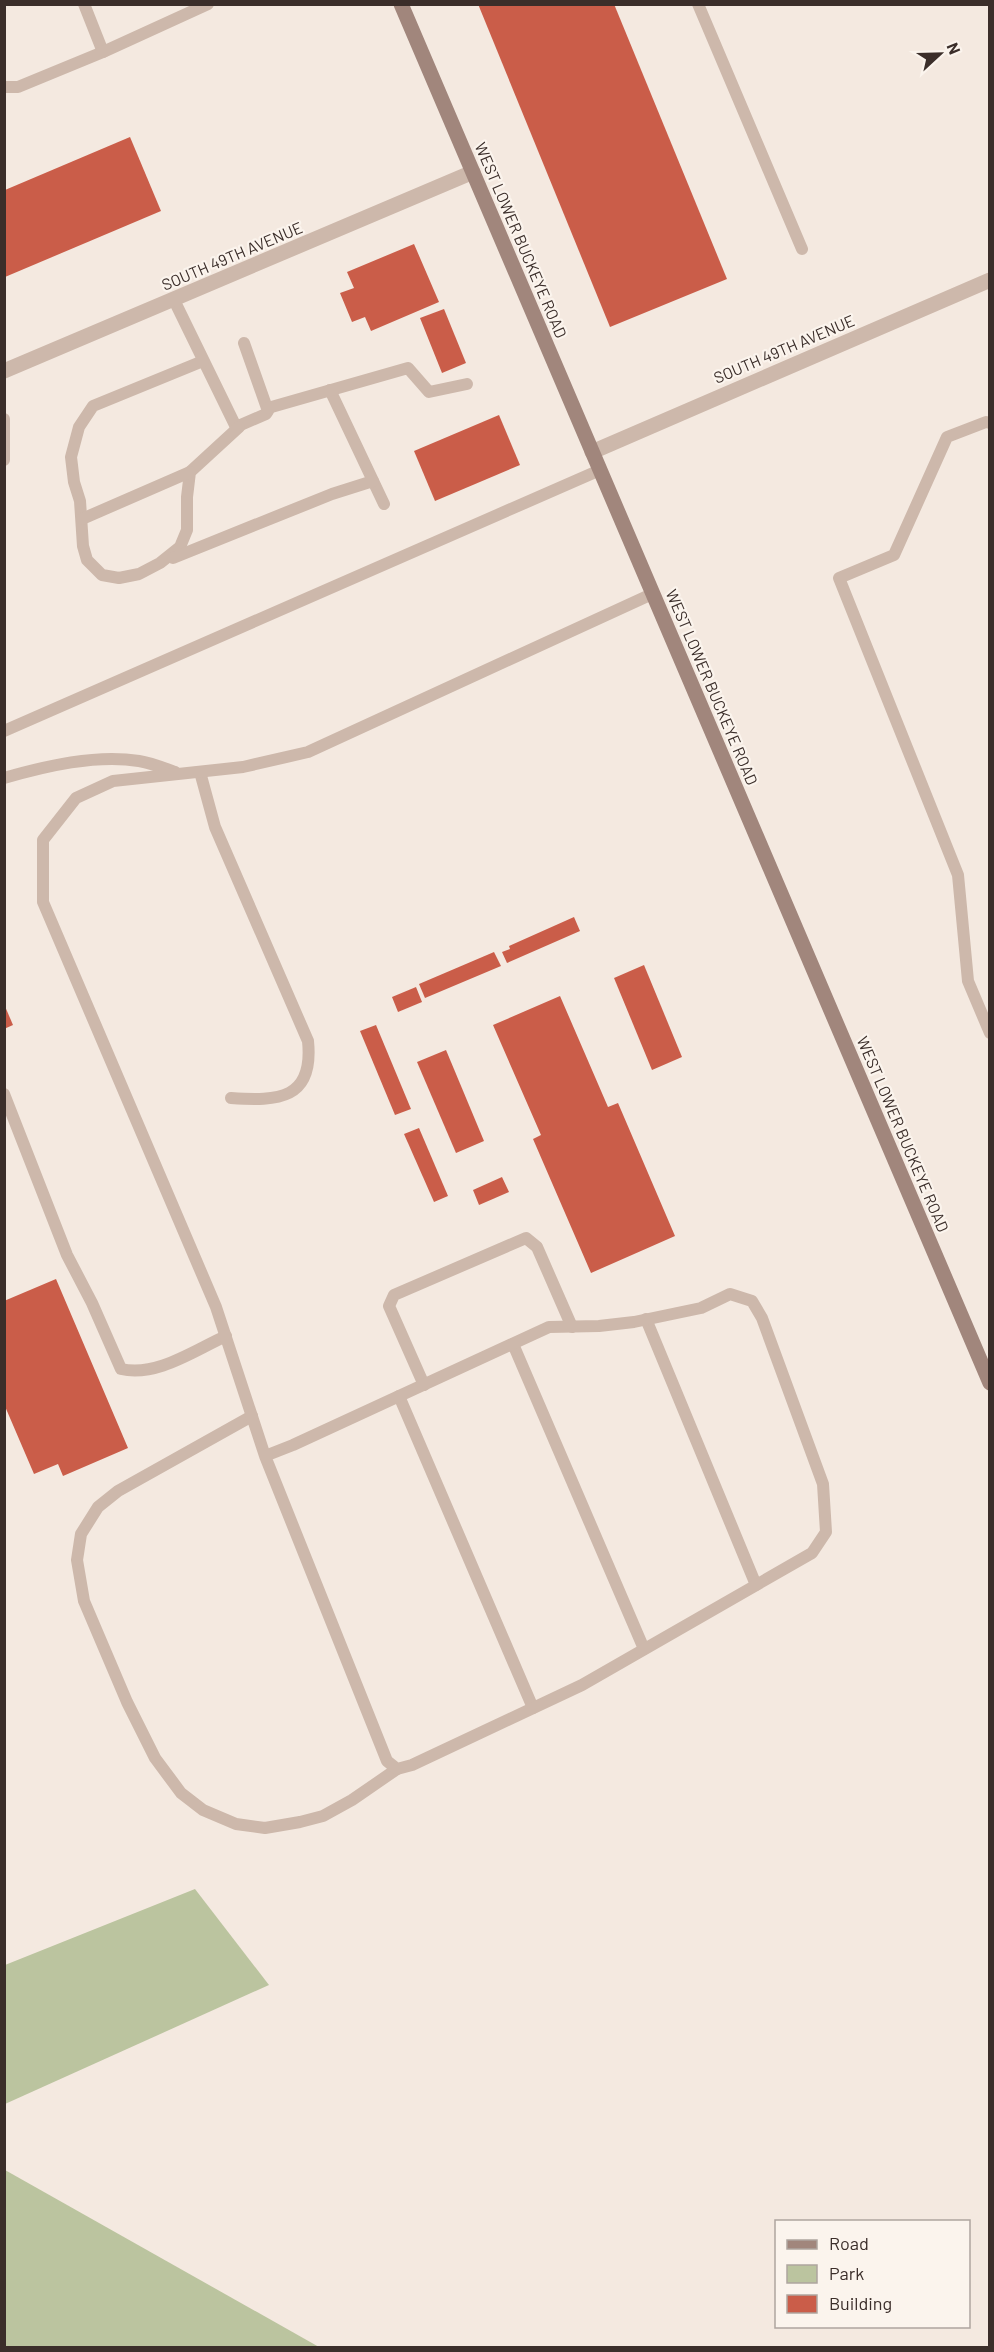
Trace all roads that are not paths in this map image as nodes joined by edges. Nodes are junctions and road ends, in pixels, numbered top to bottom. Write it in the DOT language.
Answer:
graph roads {
  1 [pos="84,4"];
  2 [pos="208,4"];
  3 [pos="401,4"];
  4 [pos="698,4"];
  5 [pos="103,52"];
  6 [pos="4,87"];
  7 [pos="473,172"];
  8 [pos="802,249"];
  9 [pos="990,280"];
  10 [pos="174,300"];
  11 [pos="244,343"];
  12 [pos="203,361"];
  13 [pos="4,371"];
  14 [pos="467,384"];
  15 [pos="330,390"];
  16 [pos="268,408"];
  17 [pos="4,419"];
  18 [pos="990,423"];
  19 [pos="239,427"];
  20 [pos="592,452"];
  21 [pos="4,460"];
  22 [pos="600,470"];
  23 [pos="190,472"];
  24 [pos="373,481"];
  25 [pos="384,504"];
  26 [pos="82,519"];
  27 [pos="160,563"];
  28 [pos="652,594"];
  29 [pos="4,731"];
  30 [pos="200,772"];
  31 [pos="182,774"];
  32 [pos="4,778"];
  33 [pos="990,1033"];
  34 [pos="4,1095"];
  35 [pos="231,1098"];
  36 [pos="646,1319"];
  37 [pos="572,1327"];
  38 [pos="226,1336"];
  39 [pos="513,1344"];
  40 [pos="990,1383"];
  41 [pos="424,1385"];
  42 [pos="399,1396"];
  43 [pos="252,1416"];
  44 [pos="265,1456"];
  45 [pos="756,1585"];
  46 [pos="644,1649"];
  47 [pos="533,1708"];
  48 [pos="397,1769"];
  1 -- 5 [label="lane"];
  2 -- 5 [label="lane"];
  3 -- 7 [label="main road, WEST LOWER BUCKEYE ROAD"];
  4 -- 8 [label="lane"];
  5 -- 6 [label="lane"];
  7 -- 10 [label="street, SOUTH 49TH AVENUE"];
  7 -- 20 [label="main road, WEST LOWER BUCKEYE ROAD"];
  9 -- 20 [label="street, SOUTH 49TH AVENUE"];
  10 -- 12 [label="lane"];
  10 -- 13 [label="street, SOUTH 49TH AVENUE"];
  11 -- 16 [label="lane"];
  12 -- 19 [label="lane"];
  12 -- 26 [label="lane"];
  14 -- 15 [label="lane"];
  15 -- 16 [label="lane"];
  15 -- 24 [label="lane"];
  16 -- 19 [label="lane"];
  17 -- 21 [label="lane"];
  18 -- 33 [label="lane"];
  19 -- 23 [label="lane"];
  20 -- 22 [label="main road, WEST LOWER BUCKEYE ROAD"];
  22 -- 28 [label="main road, WEST LOWER BUCKEYE ROAD"];
  22 -- 29 [label="lane"];
  23 -- 26 [label="lane"];
  23 -- 27 [label="lane"];
  24 -- 25 [label="lane"];
  24 -- 27 [label="lane"];
  26 -- 27 [label="lane"];
  28 -- 30 [label="lane"];
  28 -- 40 [label="main road, WEST LOWER BUCKEYE ROAD"];
  30 -- 31 [label="lane"];
  30 -- 35 [label="lane"];
  31 -- 32 [label="lane"];
  31 -- 38 [label="lane"];
  34 -- 38 [label="lane"];
  36 -- 37 [label="lane"];
  36 -- 45 [label="lane"];
  36 -- 45 [label="lane"];
  37 -- 39 [label="lane"];
  37 -- 41 [label="lane"];
  38 -- 43 [label="lane"];
  39 -- 41 [label="lane"];
  39 -- 46 [label="lane"];
  41 -- 42 [label="lane"];
  42 -- 44 [label="lane"];
  42 -- 47 [label="lane"];
  43 -- 44 [label="lane"];
  43 -- 48 [label="lane"];
  44 -- 48 [label="lane"];
  45 -- 46 [label="lane"];
  46 -- 47 [label="lane"];
  47 -- 48 [label="lane"];
}
